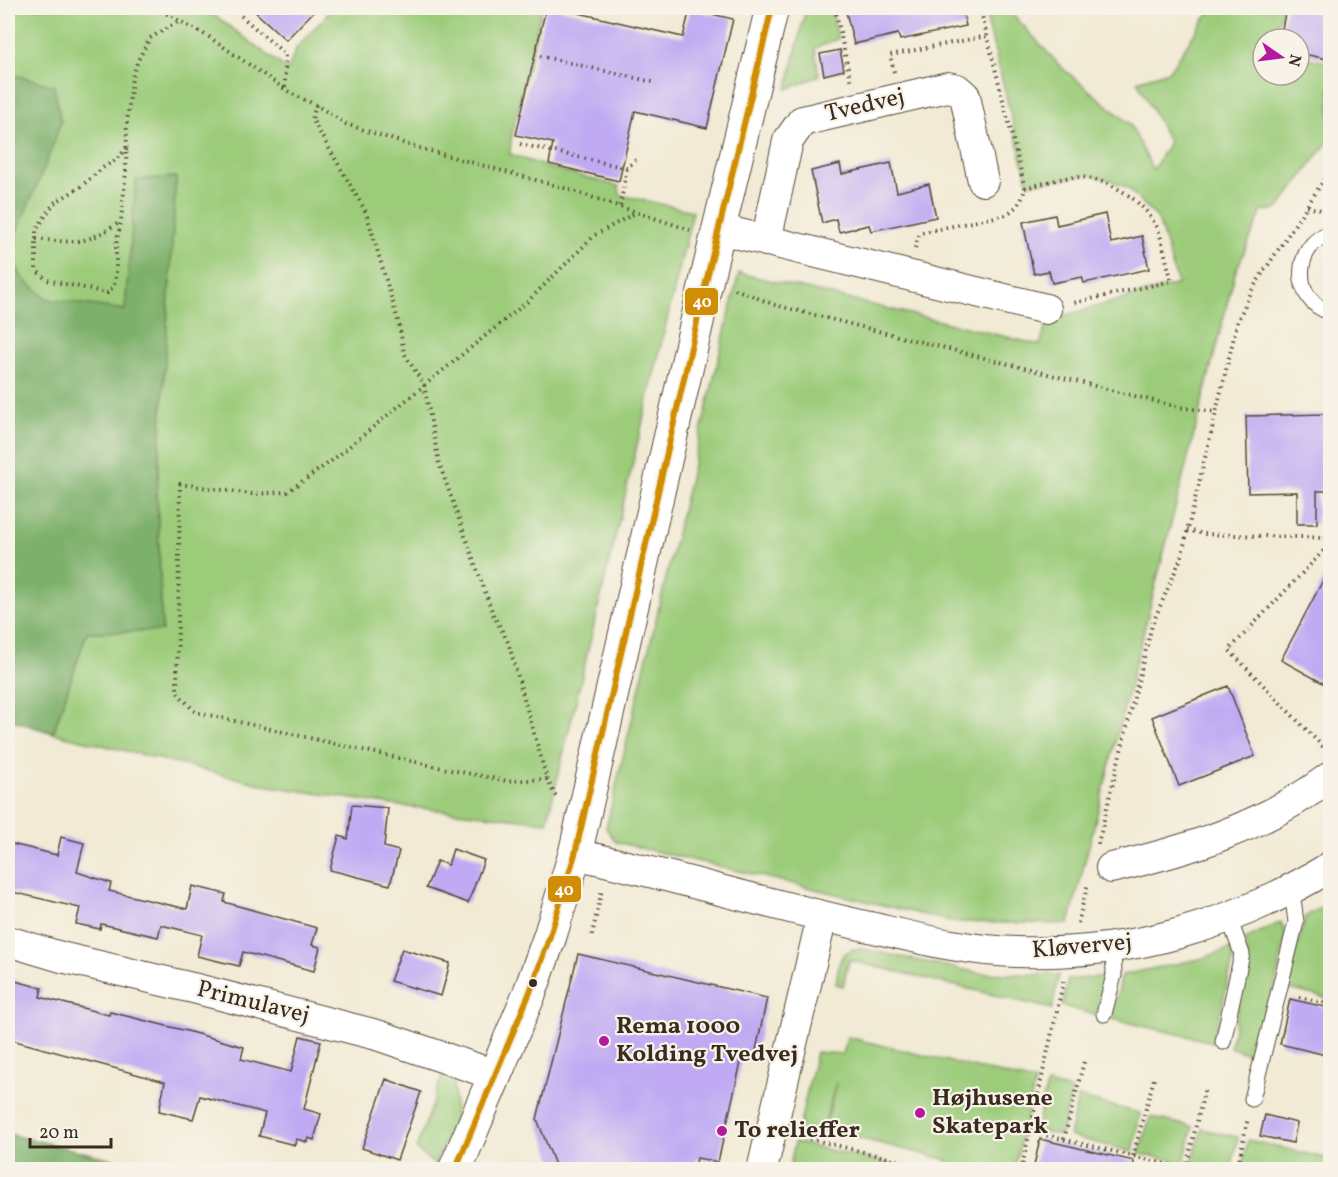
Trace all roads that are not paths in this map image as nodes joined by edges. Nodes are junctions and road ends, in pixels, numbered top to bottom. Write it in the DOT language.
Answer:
graph roads {
  1 [pos="772,8"];
  2 [pos="982,181"];
  3 [pos="1330,233"];
  4 [pos="718,234"];
  5 [pos="766,241"];
  6 [pos="1046,309"];
  7 [pos="1330,312"];
  8 [pos="1330,777"];
  9 [pos="575,854"];
  10 [pos="1099,864"];
  11 [pos="1330,867"];
  12 [pos="1292,891"];
  13 [pos="822,917"];
  14 [pos="1229,918"];
  15 [pos="8,941"];
  16 [pos="1113,947"];
  17 [pos="1104,1014"];
  18 [pos="1222,1042"];
  19 [pos="495,1075"];
  20 [pos="1252,1099"];
  21 [pos="455,1170"];
  22 [pos="762,1170"];
  1 -- 4 [label="street"];
  2 -- 5 [label="street, Tvedvej"];
  3 -- 7 [label="lane"];
  4 -- 5 [label="street"];
  4 -- 9 [label="street"];
  5 -- 6 [label="street"];
  8 -- 10 [label="street"];
  9 -- 13 [label="street, Kløvervej"];
  9 -- 19 [label="street"];
  11 -- 12 [label="street, Kløvervej"];
  12 -- 14 [label="street, Kløvervej"];
  12 -- 20 [label="lane"];
  13 -- 16 [label="street, Kløvervej"];
  13 -- 22 [label="street"];
  14 -- 16 [label="street, Kløvervej"];
  14 -- 18 [label="lane"];
  15 -- 19 [label="street, Primulavej"];
  16 -- 17 [label="lane"];
  19 -- 21 [label="street"];
}
